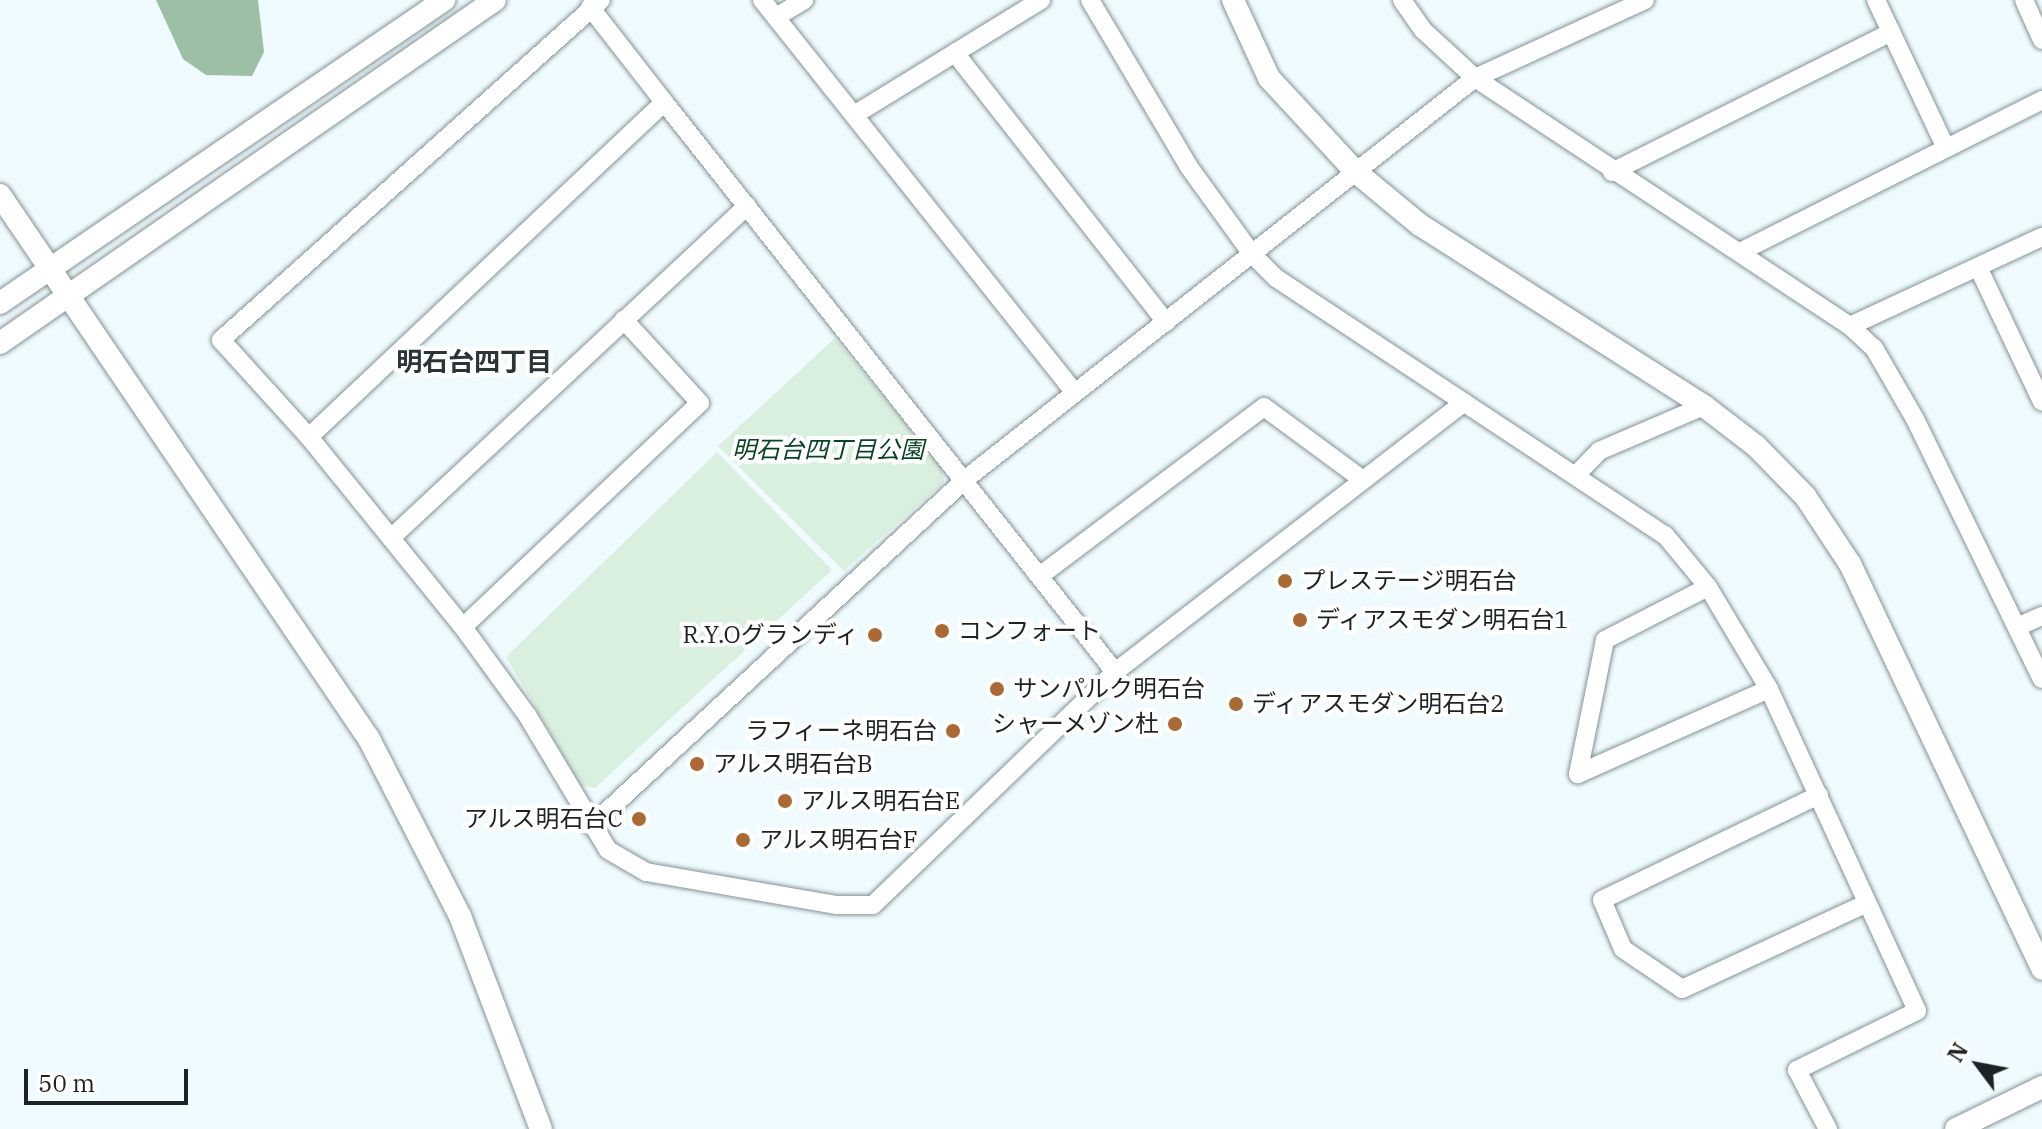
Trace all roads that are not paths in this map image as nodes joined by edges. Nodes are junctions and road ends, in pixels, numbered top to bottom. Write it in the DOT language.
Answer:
graph roads {
  1 [pos="444,0"];
  2 [pos="495,0"];
  3 [pos="762,0"];
  4 [pos="804,0"];
  5 [pos="1041,0"];
  6 [pos="1090,0"];
  7 [pos="1233,0"];
  8 [pos="1402,0"];
  9 [pos="1645,0"];
  10 [pos="1876,0"];
  11 [pos="2024,0"];
  12 [pos="596,4"];
  13 [pos="776,17"];
  14 [pos="1891,32"];
  15 [pos="2042,40"];
  16 [pos="955,53"];
  17 [pos="1475,78"];
  18 [pos="2042,100"];
  19 [pos="664,102"];
  20 [pos="854,115"];
  21 [pos="1945,146"];
  22 [pos="1356,172"];
  23 [pos="1612,172"];
  24 [pos="0,195"];
  25 [pos="747,206"];
  26 [pos="2042,237"];
  27 [pos="1740,252"];
  28 [pos="1252,254"];
  29 [pos="1978,267"];
  30 [pos="50,268"];
  31 [pos="67,294"];
  32 [pos="0,303"];
  33 [pos="624,320"];
  34 [pos="1166,322"];
  35 [pos="1850,326"];
  36 [pos="0,343"];
  37 [pos="1075,393"];
  38 [pos="1464,402"];
  39 [pos="2042,402"];
  40 [pos="1704,406"];
  41 [pos="309,437"];
  42 [pos="1577,474"];
  43 [pos="967,478"];
  44 [pos="1363,480"];
  45 [pos="391,538"];
  46 [pos="1041,575"];
  47 [pos="1708,587"];
  48 [pos="2042,616"];
  49 [pos="463,627"];
  50 [pos="2017,627"];
  51 [pos="1115,672"];
  52 [pos="2042,679"];
  53 [pos="1769,689"];
  54 [pos="1819,795"];
  55 [pos="591,826"];
  56 [pos="1867,903"];
  57 [pos="2042,969"];
  58 [pos="2042,1087"];
  59 [pos="541,1129"];
  60 [pos="1828,1129"];
  61 [pos="1956,1129"];
  1 -- 30 [label="street"];
  2 -- 31 [label="street"];
  3 -- 13 [label="street"];
  4 -- 13 [label="street"];
  5 -- 16 [label="street"];
  6 -- 28 [label="street"];
  7 -- 22 [label="street"];
  8 -- 17 [label="street"];
  9 -- 17 [label="street"];
  10 -- 14 [label="street"];
  11 -- 15 [label="street"];
  12 -- 19 [label="street"];
  12 -- 41 [label="street"];
  13 -- 20 [label="street"];
  14 -- 21 [label="street"];
  14 -- 23 [label="street"];
  16 -- 20 [label="street"];
  16 -- 34 [label="street"];
  17 -- 22 [label="street"];
  17 -- 23 [label="street"];
  18 -- 21 [label="street"];
  19 -- 25 [label="street"];
  19 -- 41 [label="street"];
  20 -- 37 [label="street"];
  21 -- 27 [label="street"];
  22 -- 28 [label="street"];
  22 -- 40 [label="street"];
  23 -- 27 [label="street"];
  24 -- 30 [label="street"];
  25 -- 33 [label="street"];
  25 -- 43 [label="street"];
  26 -- 29 [label="street"];
  27 -- 35 [label="street"];
  28 -- 34 [label="street"];
  28 -- 38 [label="street"];
  29 -- 35 [label="street"];
  29 -- 39 [label="street"];
  30 -- 31 [label="street"];
  30 -- 32 [label="street"];
  31 -- 36 [label="street"];
  31 -- 59 [label="street"];
  33 -- 45 [label="street"];
  33 -- 49 [label="street"];
  34 -- 37 [label="street"];
  35 -- 50 [label="street"];
  37 -- 43 [label="street"];
  38 -- 42 [label="street"];
  38 -- 44 [label="street"];
  40 -- 42 [label="street"];
  40 -- 57 [label="street"];
  41 -- 45 [label="street"];
  42 -- 47 [label="street"];
  43 -- 46 [label="street"];
  43 -- 55 [label="street"];
  44 -- 46 [label="street"];
  44 -- 51 [label="street"];
  45 -- 49 [label="street"];
  46 -- 51 [label="street"];
  47 -- 53 [label="street"];
  47 -- 53 [label="street"];
  48 -- 50 [label="street"];
  49 -- 55 [label="street"];
  50 -- 52 [label="street"];
  51 -- 55 [label="street"];
  53 -- 54 [label="street"];
  54 -- 56 [label="street"];
  54 -- 56 [label="street"];
  56 -- 60 [label="street"];
  58 -- 61 [label="street"];
}
